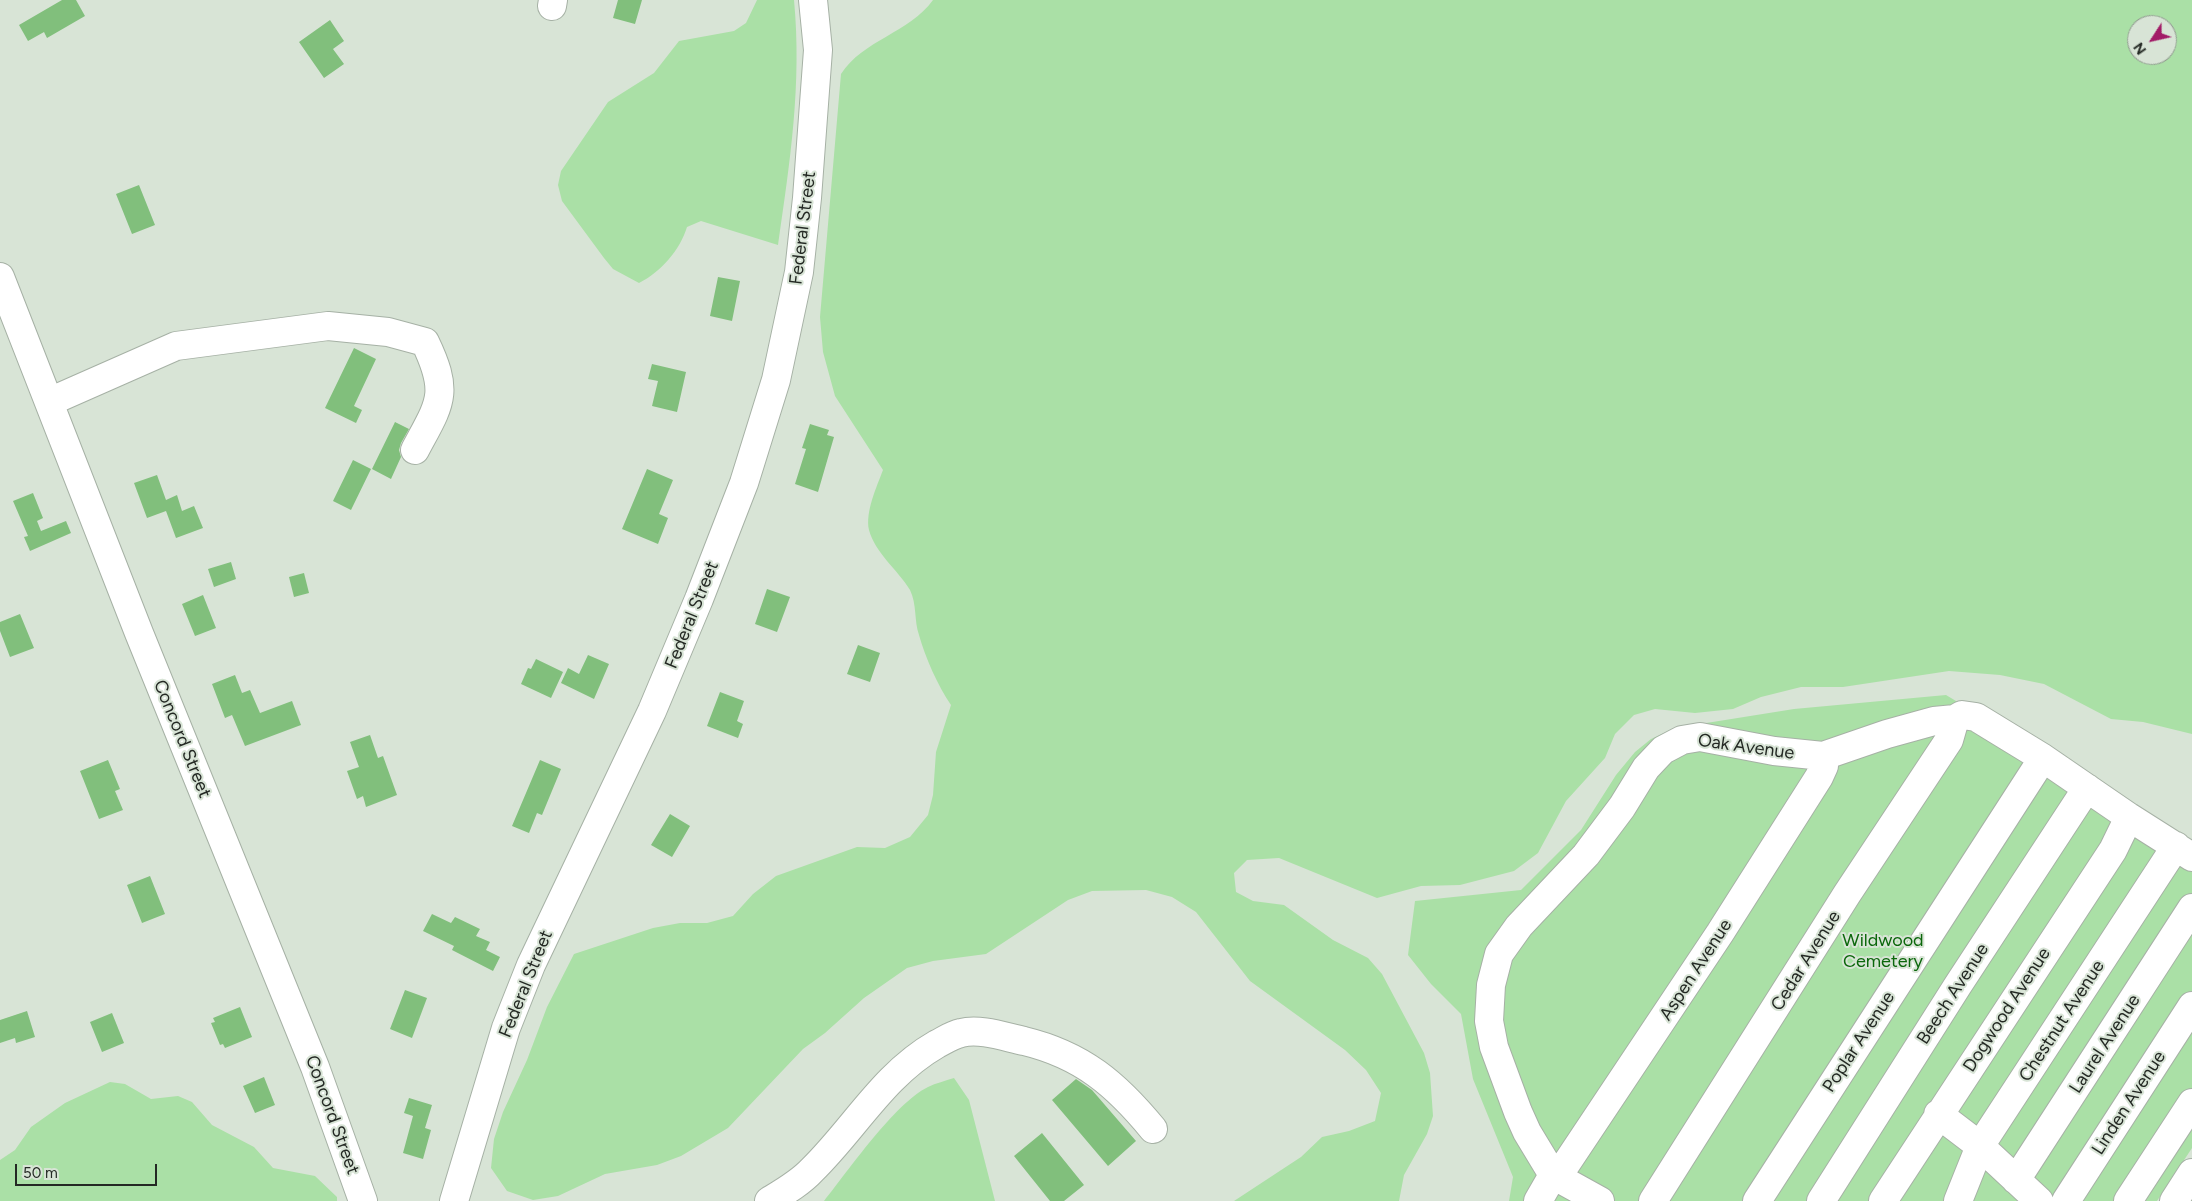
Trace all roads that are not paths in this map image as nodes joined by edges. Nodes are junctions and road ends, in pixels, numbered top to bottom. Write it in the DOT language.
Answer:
graph roads {
  1 [pos="813,0"];
  2 [pos="0,277"];
  3 [pos="49,402"];
  4 [pos="415,450"];
  5 [pos="1955,719"];
  6 [pos="1824,756"];
  7 [pos="2043,758"];
  8 [pos="2087,788"];
  9 [pos="2129,817"];
  10 [pos="2184,852"];
  11 [pos="2192,908"];
  12 [pos="2192,1006"];
  13 [pos="2192,1103"];
  14 [pos="1938,1114"];
  15 [pos="1153,1129"];
  16 [pos="1980,1146"];
  17 [pos="2192,1173"];
  18 [pos="1553,1175"];
  19 [pos="2016,1180"];
  20 [pos="363,1201"];
  21 [pos="454,1201"];
  22 [pos="769,1201"];
  23 [pos="1538,1201"];
  24 [pos="1600,1201"];
  25 [pos="1653,1201"];
  26 [pos="1757,1201"];
  27 [pos="1821,1201"];
  28 [pos="1883,1201"];
  29 [pos="1958,1201"];
  30 [pos="2039,1201"];
  31 [pos="2066,1201"];
  32 [pos="2128,1201"];
  33 [pos="2174,1201"];
  1 -- 21 [label="street, Federal Street"];
  2 -- 3 [label="street, Concord Street"];
  3 -- 4 [label="street"];
  3 -- 20 [label="street, Concord Street"];
  5 -- 6 [label="street, Oak Avenue"];
  5 -- 7 [label="street, Oak Avenue"];
  5 -- 25 [label="street, Cedar Avenue"];
  6 -- 18 [label="street, Aspen Avenue"];
  6 -- 18 [label="street, Oak Avenue"];
  7 -- 8 [label="street, Oak Avenue"];
  7 -- 26 [label="street, Poplar Avenue"];
  8 -- 9 [label="street, Oak Avenue"];
  8 -- 27 [label="street, Beech Avenue"];
  9 -- 10 [label="street, Oak Avenue"];
  9 -- 14 [label="street, Dogwood Avenue"];
  10 -- 16 [label="street, Chestnut Avenue"];
  11 -- 19 [label="street, Laurel Avenue"];
  12 -- 31 [label="street, Linden Avenue"];
  13 -- 32 [label="street"];
  14 -- 16 [label="street"];
  14 -- 28 [label="street, Dogwood Avenue"];
  15 -- 22 [label="street"];
  16 -- 19 [label="street"];
  16 -- 29 [label="street, Chestnut Avenue"];
  17 -- 33 [label="street"];
  18 -- 23 [label="street, Aspen Avenue"];
  18 -- 24 [label="street"];
  19 -- 30 [label="street"];
}
